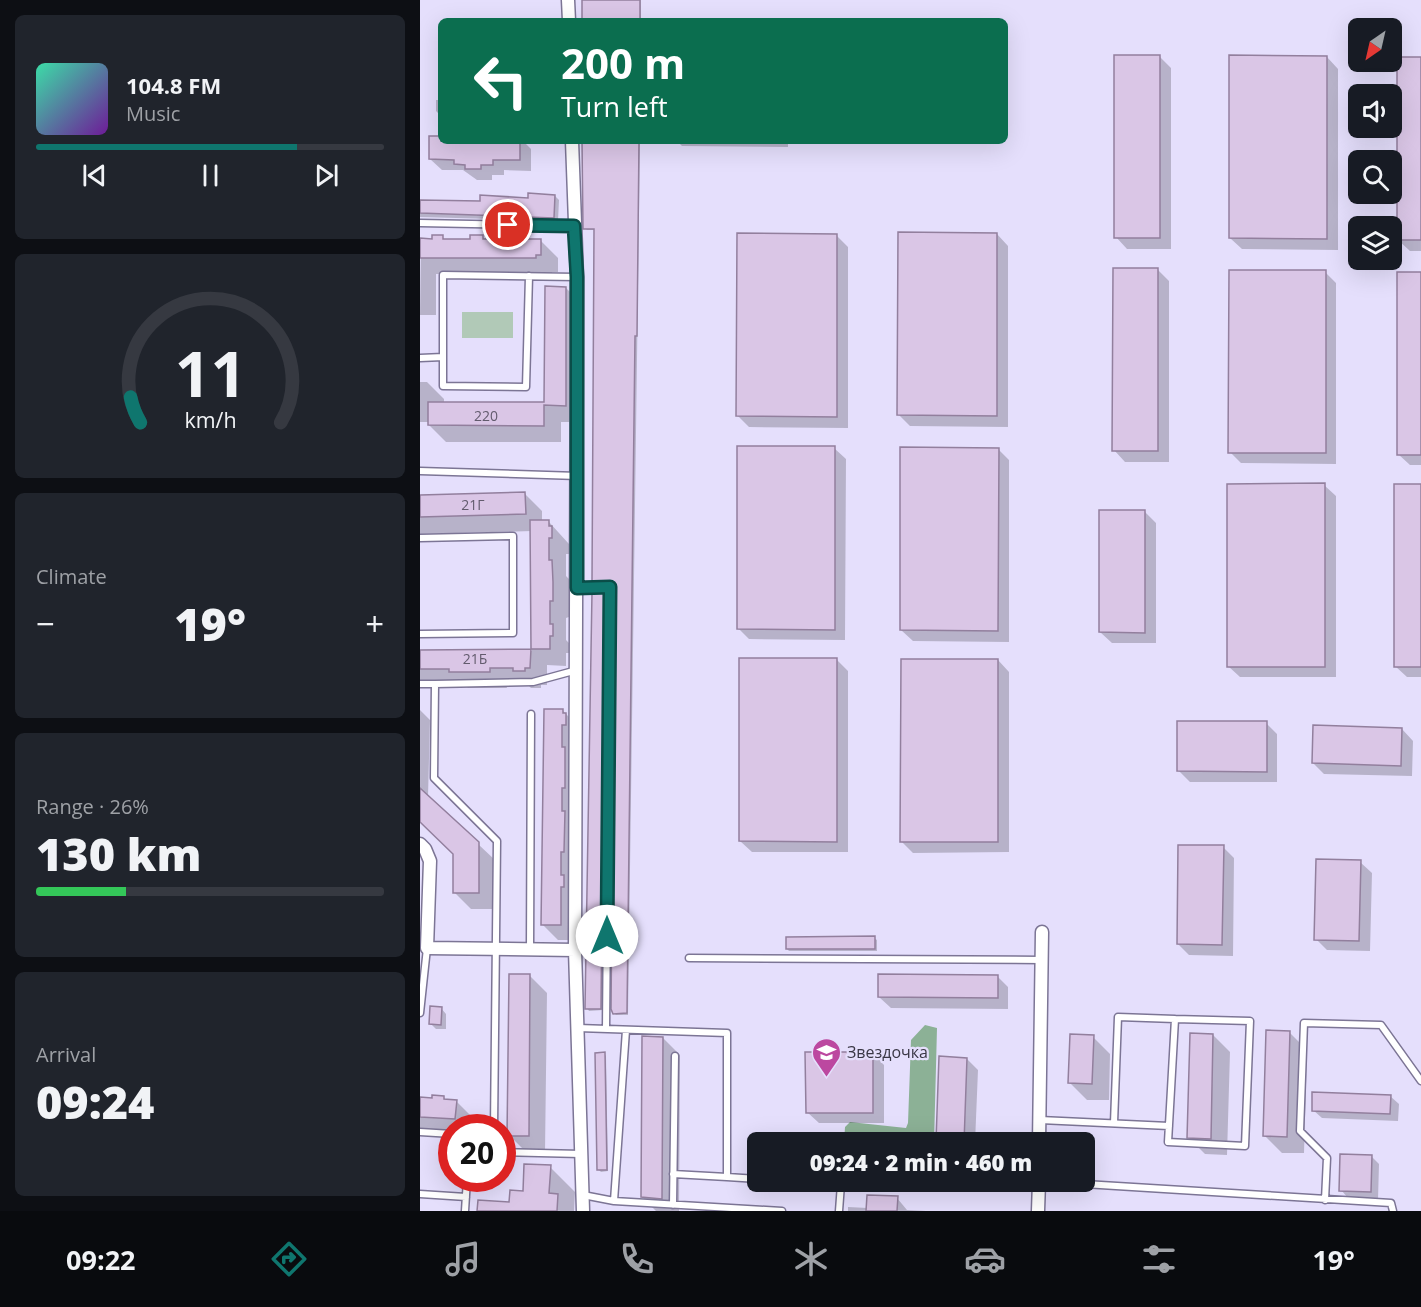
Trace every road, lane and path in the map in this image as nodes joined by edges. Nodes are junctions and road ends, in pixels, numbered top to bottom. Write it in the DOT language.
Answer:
graph roads {
  1 [pos="568,0"];
  2 [pos="569,18"];
  3 [pos="572,144"];
  4 [pos="420,223"];
  5 [pos="574,226"];
  6 [pos="529,276"];
  7 [pos="577,277"];
  8 [pos="443,357"];
  9 [pos="420,358"];
  10 [pos="420,471"];
  11 [pos="578,476"];
  12 [pos="420,538"];
  13 [pos="577,588"];
  14 [pos="420,634"];
  15 [pos="578,670"];
  16 [pos="420,684"];
  17 [pos="435,684"];
  18 [pos="531,714"];
  19 [pos="420,844"];
  20 [pos="1042,932"];
  21 [pos="427,948"];
  22 [pos="496,949"];
  23 [pos="530,949"];
  24 [pos="575,950"];
  25 [pos="688,958"];
  26 [pos="1042,960"];
  27 [pos="421,991"];
  28 [pos="420,1013"];
  29 [pos="1175,1019"];
  30 [pos="578,1028"];
  31 [pos="606,1029"];
  32 [pos="626,1030"];
  33 [pos="675,1056"];
  34 [pos="1421,1081"];
  35 [pos="494,1114"];
  36 [pos="1039,1119"];
  37 [pos="1114,1123"];
  38 [pos="1169,1126"];
  39 [pos="420,1132"];
  40 [pos="1039,1132"];
  41 [pos="438,1133"];
  42 [pos="516,1152"];
  43 [pos="582,1154"];
  44 [pos="673,1174"];
  45 [pos="727,1177"];
  46 [pos="747,1178"];
  47 [pos="1095,1185"];
  48 [pos="466,1192"];
  49 [pos="841,1192"];
  50 [pos="1039,1192"];
  51 [pos="420,1194"];
  52 [pos="583,1195"];
  53 [pos="466,1197"];
  54 [pos="1325,1200"];
  55 [pos="614,1201"];
  56 [pos="673,1205"];
  57 [pos="465,1211"];
  58 [pos="583,1211"];
  59 [pos="782,1211"];
  60 [pos="839,1211"];
  61 [pos="1038,1211"];
  62 [pos="1393,1211"];
  1 -- 2 [label="street"];
  3 -- 5 [label="street"];
  4 -- 5 [label="lane"];
  5 -- 7 [label="street"];
  6 -- 7 [label="lane"];
  6 -- 8 [label="lane"];
  6 -- 8 [label="lane"];
  7 -- 11 [label="street"];
  8 -- 9 [label="lane"];
  10 -- 11 [label="lane"];
  11 -- 13 [label="street"];
  12 -- 14 [label="lane"];
  13 -- 15 [label="street"];
  13 -- 31 [label="lane"];
  15 -- 17 [label="lane"];
  15 -- 24 [label="street"];
  16 -- 17 [label="lane"];
  17 -- 22 [label="lane"];
  18 -- 23 [label="lane"];
  19 -- 21 [label="street"];
  20 -- 26 [label="street"];
  21 -- 22 [label="street"];
  21 -- 27 [label="lane"];
  22 -- 23 [label="street"];
  22 -- 35 [label="lane"];
  23 -- 24 [label="street"];
  24 -- 30 [label="street"];
  25 -- 26 [label="lane"];
  26 -- 36 [label="street"];
  27 -- 28 [label="lane"];
  29 -- 37 [label="lane"];
  29 -- 38 [label="lane"];
  29 -- 38 [label="lane"];
  30 -- 31 [label="lane"];
  30 -- 43 [label="street"];
  31 -- 32 [label="lane"];
  32 -- 45 [label="lane"];
  32 -- 55 [label="lane"];
  33 -- 44 [label="lane"];
  34 -- 54 [label="lane"];
  36 -- 37 [label="lane"];
  36 -- 40 [label="street"];
  37 -- 38 [label="lane"];
  39 -- 41 [label="lane"];
  42 -- 43 [label="lane"];
  43 -- 52 [label="street"];
  44 -- 45 [label="lane"];
  44 -- 56 [label="lane"];
  45 -- 46 [label="lane"];
  47 -- 54 [label="lane"];
  48 -- 53 [label="lane"];
  49 -- 60 [label="lane"];
  50 -- 61 [label="street"];
  51 -- 53 [label="lane"];
  52 -- 55 [label="lane"];
  52 -- 58 [label="street"];
  53 -- 57 [label="lane"];
  54 -- 62 [label="lane"];
  55 -- 56 [label="lane"];
  56 -- 59 [label="lane"];
}
